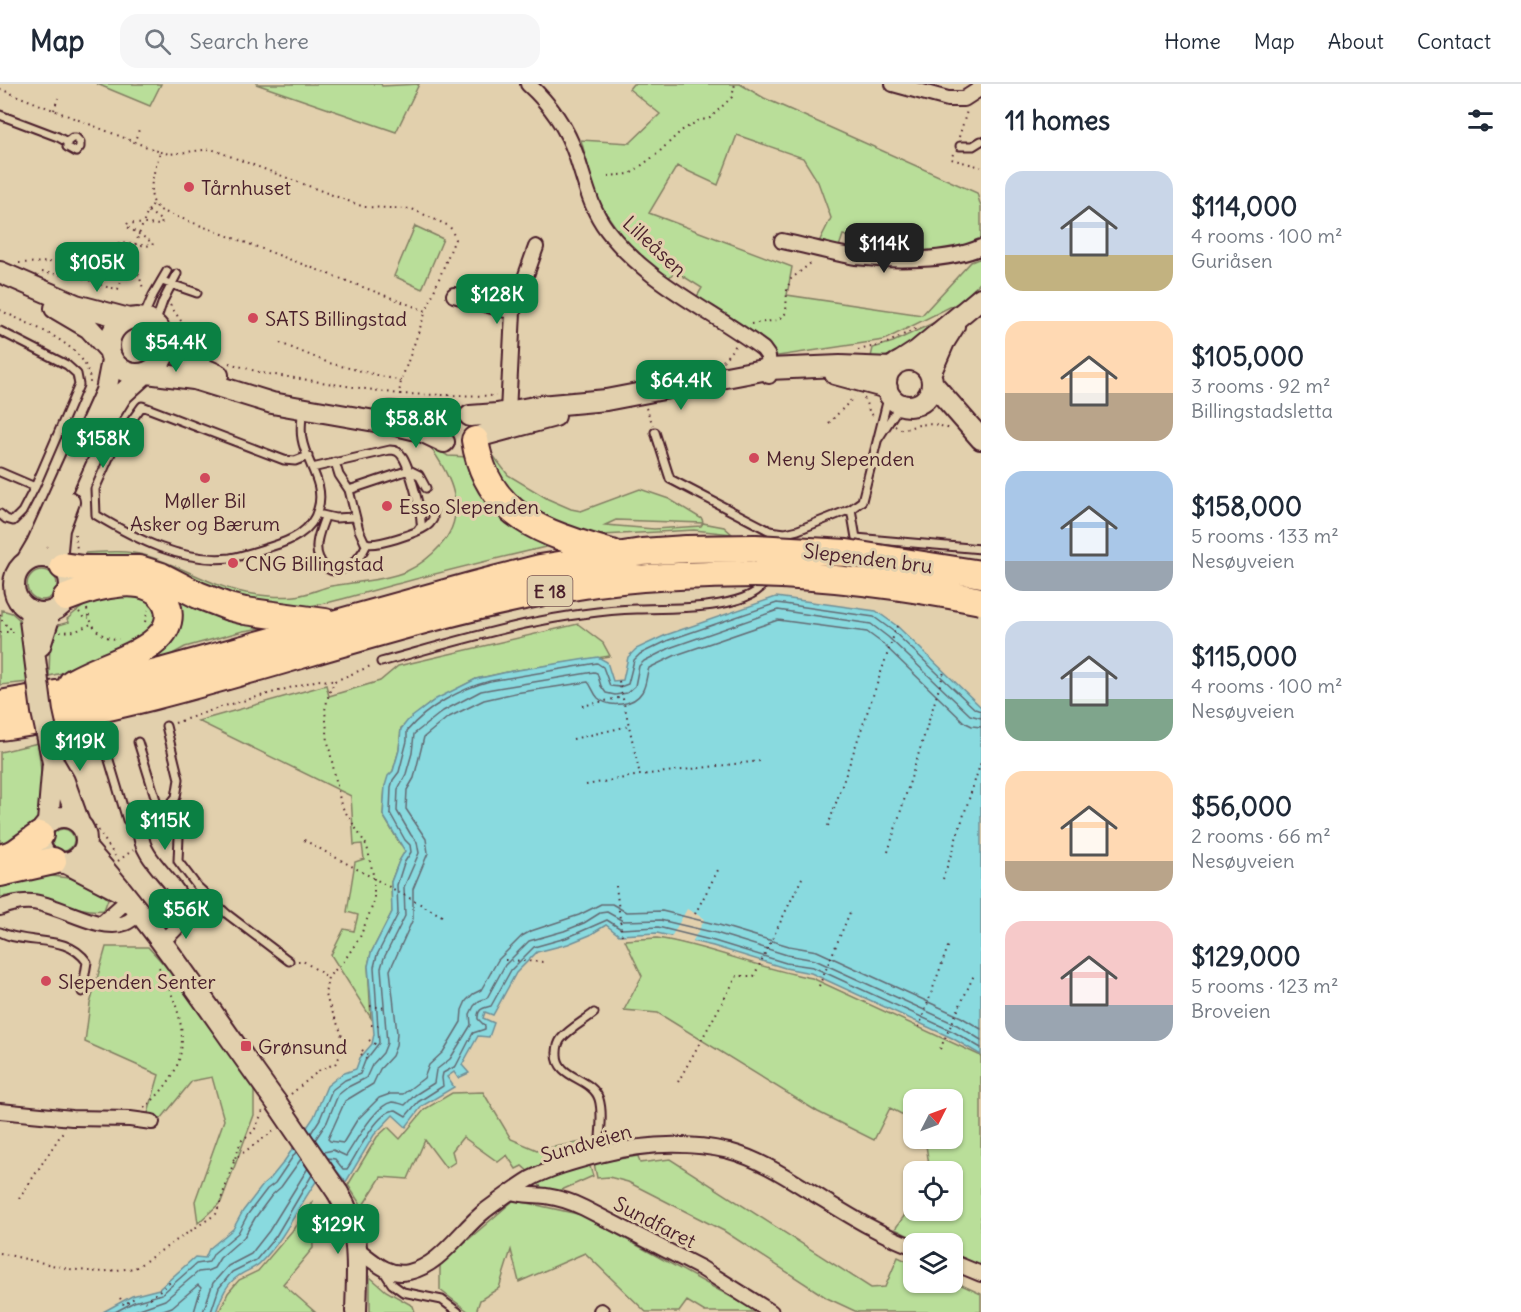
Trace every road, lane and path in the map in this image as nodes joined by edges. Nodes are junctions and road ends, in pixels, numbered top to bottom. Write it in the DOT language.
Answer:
graph roads {
  1 [pos="528,84"];
  2 [pos="735,84"];
  3 [pos="893,84"];
  4 [pos="0,88"];
  5 [pos="981,88"];
  6 [pos="58,98"];
  7 [pos="53,111"];
  8 [pos="0,115"];
  9 [pos="140,127"];
  10 [pos="981,141"];
  11 [pos="67,142"];
  12 [pos="134,143"];
  13 [pos="960,146"];
  14 [pos="160,152"];
  15 [pos="608,176"];
  16 [pos="153,204"];
  17 [pos="148,211"];
  18 [pos="143,224"];
  19 [pos="139,234"];
  20 [pos="782,241"];
  21 [pos="135,244"];
  22 [pos="536,247"];
  23 [pos="981,247"];
  24 [pos="825,249"];
  25 [pos="130,257"];
  26 [pos="129,262"];
  27 [pos="22,267"];
  28 [pos="167,271"];
  29 [pos="0,272"];
  30 [pos="41,272"];
  31 [pos="177,274"];
  32 [pos="162,280"];
  33 [pos="0,282"];
  34 [pos="172,285"];
  35 [pos="147,293"];
  36 [pos="197,293"];
  37 [pos="454,295"];
  38 [pos="981,298"];
  39 [pos="168,303"];
  40 [pos="0,310"];
  41 [pos="426,311"];
  42 [pos="513,312"];
  43 [pos="960,317"];
  44 [pos="148,326"];
  45 [pos="922,326"];
  46 [pos="0,331"];
  47 [pos="736,331"];
  48 [pos="280,343"];
  49 [pos="81,347"];
  50 [pos="864,349"];
  51 [pos="77,352"];
  52 [pos="111,355"];
  53 [pos="215,357"];
  54 [pos="223,361"];
  55 [pos="896,365"];
  56 [pos="718,366"];
  57 [pos="769,372"];
  58 [pos="145,374"];
  59 [pos="931,379"];
  60 [pos="401,381"];
  61 [pos="90,390"];
  62 [pos="399,394"];
  63 [pos="898,398"];
  64 [pos="505,405"];
  65 [pos="646,408"];
  66 [pos="303,409"];
  67 [pos="882,419"];
  68 [pos="829,423"];
  69 [pos="890,424"];
  70 [pos="468,427"];
  71 [pos="656,432"];
  72 [pos="971,434"];
  73 [pos="444,442"];
  74 [pos="875,444"];
  75 [pos="308,456"];
  76 [pos="335,462"];
  77 [pos="312,468"];
  78 [pos="409,470"];
  79 [pos="0,471"];
  80 [pos="35,487"];
  81 [pos="426,488"];
  82 [pos="349,490"];
  83 [pos="851,509"];
  84 [pos="433,512"];
  85 [pos="317,513"];
  86 [pos="0,514"];
  87 [pos="325,517"];
  88 [pos="356,517"];
  89 [pos="418,530"];
  90 [pos="785,533"];
  91 [pos="367,543"];
  92 [pos="981,549"];
  93 [pos="618,555"];
  94 [pos="59,563"];
  95 [pos="764,563"];
  96 [pos="14,574"];
  97 [pos="981,574"];
  98 [pos="981,601"];
  99 [pos="148,607"];
  100 [pos="46,609"];
  101 [pos="0,614"];
  102 [pos="89,618"];
  103 [pos="333,624"];
  104 [pos="897,626"];
  105 [pos="142,628"];
  106 [pos="10,632"];
  107 [pos="126,638"];
  108 [pos="381,662"];
  109 [pos="944,672"];
  110 [pos="335,681"];
  111 [pos="619,681"];
  112 [pos="53,695"];
  113 [pos="623,697"];
  114 [pos="0,704"];
  115 [pos="582,706"];
  116 [pos="27,723"];
  117 [pos="166,726"];
  118 [pos="629,726"];
  119 [pos="0,727"];
  120 [pos="573,739"];
  121 [pos="0,740"];
  122 [pos="138,742"];
  123 [pos="106,750"];
  124 [pos="760,761"];
  125 [pos="53,762"];
  126 [pos="981,762"];
  127 [pos="640,775"];
  128 [pos="586,785"];
  129 [pos="161,816"];
  130 [pos="46,821"];
  131 [pos="79,823"];
  132 [pos="828,826"];
  133 [pos="142,837"];
  134 [pos="304,840"];
  135 [pos="85,847"];
  136 [pos="888,852"];
  137 [pos="0,858"];
  138 [pos="118,861"];
  139 [pos="60,862"];
  140 [pos="718,870"];
  141 [pos="0,873"];
  142 [pos="803,876"];
  143 [pos="374,879"];
  144 [pos="943,879"];
  145 [pos="616,886"];
  146 [pos="130,901"];
  147 [pos="4,905"];
  148 [pos="851,910"];
  149 [pos="695,914"];
  150 [pos="444,917"];
  151 [pos="0,932"];
  152 [pos="622,936"];
  153 [pos="162,940"];
  154 [pos="949,944"];
  155 [pos="505,960"];
  156 [pos="289,961"];
  157 [pos="544,962"];
  158 [pos="158,966"];
  159 [pos="974,975"];
  160 [pos="328,977"];
  161 [pos="819,986"];
  162 [pos="82,992"];
  163 [pos="370,1006"];
  164 [pos="386,1008"];
  165 [pos="594,1013"];
  166 [pos="371,1025"];
  167 [pos="383,1026"];
  168 [pos="919,1027"];
  169 [pos="369,1040"];
  170 [pos="378,1046"];
  171 [pos="940,1048"];
  172 [pos="362,1052"];
  173 [pos="368,1058"];
  174 [pos="678,1082"];
  175 [pos="279,1099"];
  176 [pos="0,1111"];
  177 [pos="72,1118"];
  178 [pos="130,1119"];
  179 [pos="152,1122"];
  180 [pos="276,1129"];
  181 [pos="599,1155"];
  182 [pos="233,1160"];
  183 [pos="512,1192"];
  184 [pos="20,1199"];
  185 [pos="903,1243"];
  186 [pos="357,1249"];
  187 [pos="0,1253"];
  188 [pos="963,1267"];
  189 [pos="382,1268"];
  190 [pos="981,1274"];
  191 [pos="173,1280"];
  192 [pos="157,1287"];
  193 [pos="160,1290"];
  194 [pos="137,1296"];
  195 [pos="120,1298"];
  196 [pos="145,1302"];
  197 [pos="356,1312"];
  198 [pos="458,1312"];
  199 [pos="771,1312"];
  1 -- 47 [label="street, Lilleåsen"];
  2 -- 15 [label="path"];
  3 -- 5 [label="street"];
  4 -- 7 [label="path"];
  6 -- 7 [label="path"];
  7 -- 12 [label="path"];
  8 -- 11 [label="lane"];
  9 -- 12 [label="path"];
  10 -- 13 [label="lane"];
  12 -- 14 [label="path"];
  14 -- 16 [label="path"];
  14 -- 41 [label="path"];
  16 -- 17 [label="path"];
  16 -- 41 [label="path"];
  17 -- 18 [label="path"];
  17 -- 18 [label="path"];
  18 -- 19 [label="path"];
  18 -- 19 [label="path"];
  19 -- 21 [label="path"];
  19 -- 21 [label="path"];
  20 -- 24 [label="street"];
  21 -- 25 [label="path"];
  21 -- 25 [label="path"];
  22 -- 42 [label="street"];
  23 -- 24 [label="street"];
  24 -- 47 [label="path"];
  25 -- 26 [label="path"];
  26 -- 27 [label="path"];
  26 -- 30 [label="path"];
  26 -- 35 [label="path"];
  28 -- 32 [label="lane"];
  29 -- 44 [label="main road"];
  31 -- 34 [label="lane"];
  32 -- 34 [label="lane"];
  32 -- 44 [label="lane"];
  33 -- 52 [label="main road"];
  34 -- 36 [label="lane"];
  34 -- 44 [label="lane"];
  37 -- 42 [label="street"];
  38 -- 43 [label="main road"];
  39 -- 53 [label="path"];
  40 -- 51 [label="path"];
  41 -- 60 [label="path"];
  42 -- 64 [label="street"];
  43 -- 55 [label="main road"];
  43 -- 59 [label="main road"];
  44 -- 52 [label="main road"];
  44 -- 58 [label="main road"];
  44 -- 70 [label="main road"];
  45 -- 50 [label="path"];
  46 -- 80 [label="lane"];
  47 -- 56 [label="path"];
  47 -- 57 [label="street, Lilleåsen"];
  48 -- 60 [label="path"];
  49 -- 51 [label="path"];
  51 -- 61 [label="path"];
  52 -- 58 [label="main road"];
  52 -- 96 [label="main road"];
  54 -- 62 [label="path"];
  55 -- 57 [label="main road"];
  55 -- 59 [label="main road"];
  55 -- 63 [label="main road"];
  57 -- 63 [label="main road"];
  57 -- 64 [label="main road"];
  57 -- 70 [label="main road"];
  58 -- 66 [label="main road"];
  58 -- 94 [label="main road"];
  59 -- 63 [label="main road"];
  59 -- 72 [label="main road"];
  60 -- 62 [label="path"];
  62 -- 64 [label="path"];
  63 -- 67 [label="lane"];
  63 -- 69 [label="lane"];
  63 -- 72 [label="main road"];
  64 -- 70 [label="main road"];
  65 -- 71 [label="path"];
  66 -- 73 [label="main road"];
  66 -- 75 [label="lane"];
  67 -- 68 [label="path"];
  67 -- 74 [label="lane"];
  69 -- 72 [label="path"];
  69 -- 74 [label="lane"];
  70 -- 73 [label="main road"];
  70 -- 73 [label="main road"];
  70 -- 93 [label="highway, E 18"];
  71 -- 90 [label="lane"];
  74 -- 83 [label="lane"];
  75 -- 77 [label="lane"];
  75 -- 85 [label="lane"];
  76 -- 77 [label="lane"];
  76 -- 78 [label="lane"];
  76 -- 82 [label="lane"];
  77 -- 85 [label="lane"];
  78 -- 81 [label="lane"];
  78 -- 82 [label="lane"];
  78 -- 89 [label="lane"];
  79 -- 80 [label="lane"];
  80 -- 86 [label="lane"];
  82 -- 88 [label="lane"];
  83 -- 90 [label="lane"];
  83 -- 92 [label="lane"];
  84 -- 89 [label="lane"];
  85 -- 87 [label="lane"];
  87 -- 88 [label="lane"];
  87 -- 91 [label="lane"];
  88 -- 91 [label="lane"];
  89 -- 91 [label="lane"];
  90 -- 95 [label="lane"];
  93 -- 95 [label="highway, E 18"];
  93 -- 103 [label="highway, E 18"];
  94 -- 96 [label="main road"];
  94 -- 100 [label="main road"];
  94 -- 103 [label="highway, E 18"];
  95 -- 97 [label="highway, Slependen bru / E 18, bridge"];
  95 -- 98 [label="highway, Slependen bru / E 18, bridge"];
  95 -- 108 [label="lane"];
  95 -- 116 [label="highway, E 18"];
  96 -- 100 [label="main road"];
  99 -- 105 [label="path"];
  100 -- 102 [label="path"];
  100 -- 102 [label="path"];
  100 -- 112 [label="highway, E 18"];
  100 -- 125 [label="main road, bridge"];
  101 -- 106 [label="path"];
  102 -- 107 [label="path"];
  103 -- 112 [label="highway, E 18"];
  104 -- 132 [label="path"];
  108 -- 110 [label="path"];
  109 -- 136 [label="path"];
  110 -- 117 [label="path"];
  110 -- 143 [label="path"];
  111 -- 113 [label="path"];
  112 -- 114 [label="highway, E 18"];
  113 -- 115 [label="path"];
  113 -- 118 [label="path"];
  116 -- 119 [label="highway, E 18"];
  116 -- 121 [label="highway, E 18"];
  117 -- 129 [label="lane"];
  118 -- 120 [label="path"];
  118 -- 127 [label="path"];
  122 -- 129 [label="lane"];
  123 -- 133 [label="lane"];
  124 -- 127 [label="path"];
  125 -- 130 [label="main road"];
  125 -- 131 [label="main road"];
  126 -- 144 [label="path"];
  127 -- 128 [label="path"];
  129 -- 133 [label="street"];
  129 -- 156 [label="lane"];
  130 -- 131 [label="main road"];
  130 -- 137 [label="highway"];
  130 -- 139 [label="main road"];
  131 -- 135 [label="main road"];
  133 -- 138 [label="path"];
  133 -- 153 [label="street"];
  134 -- 143 [label="path"];
  135 -- 139 [label="main road"];
  135 -- 146 [label="main road"];
  139 -- 141 [label="highway"];
  139 -- 146 [label="main road"];
  140 -- 149 [label="path"];
  142 -- 174 [label="path"];
  143 -- 150 [label="path"];
  143 -- 160 [label="path"];
  145 -- 152 [label="path"];
  146 -- 147 [label="street"];
  146 -- 153 [label="main road"];
  148 -- 161 [label="path"];
  151 -- 162 [label="lane"];
  153 -- 175 [label="main road"];
  154 -- 168 [label="path"];
  155 -- 157 [label="path"];
  156 -- 160 [label="path"];
  158 -- 178 [label="path"];
  159 -- 171 [label="path"];
  160 -- 175 [label="path"];
  163 -- 164 [label="path"];
  165 -- 181 [label="lane"];
  166 -- 167 [label="path"];
  169 -- 170 [label="path"];
  172 -- 173 [label="path"];
  175 -- 182 [label="path"];
  175 -- 186 [label="main road, bridge"];
  176 -- 177 [label="street"];
  177 -- 178 [label="street"];
  177 -- 184 [label="path"];
  178 -- 179 [label="street"];
  180 -- 182 [label="path"];
  181 -- 183 [label="street, Sundveien"];
  181 -- 185 [label="street, Sundveien"];
  182 -- 187 [label="path"];
  183 -- 189 [label="street, Sundveien"];
  183 -- 199 [label="street, Sundfaret"];
  186 -- 189 [label="street"];
  186 -- 197 [label="main road"];
  188 -- 190 [label="street"];
  189 -- 198 [label="lane"];
  191 -- 193 [label="path"];
  192 -- 193 [label="path"];
  193 -- 196 [label="path"];
  194 -- 195 [label="path"];
}
